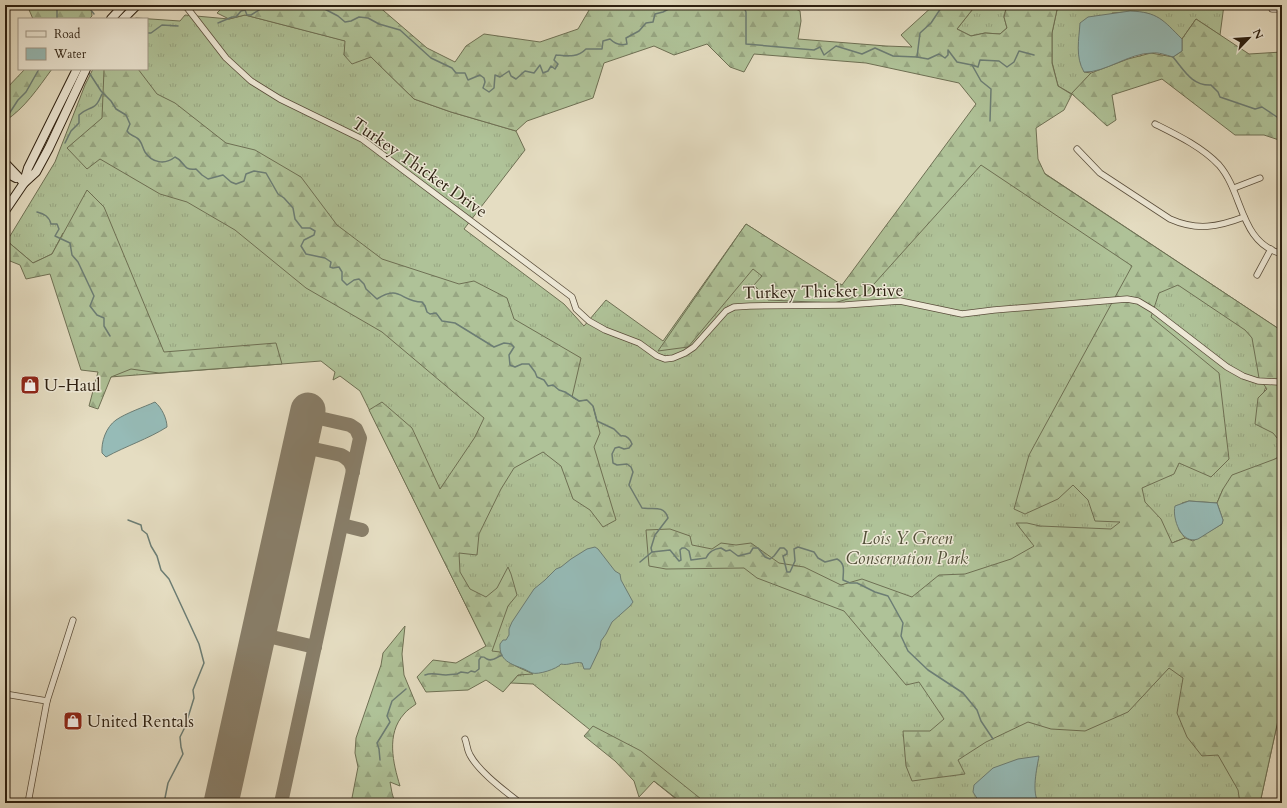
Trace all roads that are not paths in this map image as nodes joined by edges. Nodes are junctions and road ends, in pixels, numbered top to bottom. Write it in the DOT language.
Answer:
graph roads {
  1 [pos="124,5"];
  2 [pos="137,5"];
  3 [pos="185,5"];
  4 [pos="1272,9"];
  5 [pos="1282,9"];
  6 [pos="112,18"];
  7 [pos="124,18"];
  8 [pos="77,74"];
  9 [pos="1155,124"];
  10 [pos="1077,149"];
  11 [pos="5,163"];
  12 [pos="5,172"];
  13 [pos="1260,178"];
  14 [pos="24,183"];
  15 [pos="1234,188"];
  16 [pos="5,211"];
  17 [pos="1244,217"];
  18 [pos="1271,249"];
  19 [pos="1282,254"];
  20 [pos="1257,275"];
  21 [pos="1282,384"];
  22 [pos="73,620"];
  23 [pos="5,694"];
  24 [pos="47,701"];
  25 [pos="465,740"];
  26 [pos="28,803"];
  27 [pos="520,803"];
  1 -- 6 [label="main road"];
  2 -- 7 [label="main road"];
  3 -- 21 [label="street, Turkey Thicket Drive"];
  4 -- 5 [label="street"];
  8 -- 14 [label="main road"];
  9 -- 15 [label="street"];
  10 -- 17 [label="street"];
  11 -- 14 [label="main road"];
  12 -- 14 [label="main road"];
  13 -- 15 [label="street"];
  14 -- 16 [label="main road"];
  15 -- 17 [label="street"];
  17 -- 18 [label="street"];
  18 -- 19 [label="street"];
  18 -- 20 [label="street"];
  22 -- 24 [label="street"];
  23 -- 24 [label="street"];
  24 -- 26 [label="street"];
  25 -- 27 [label="street"];
}
